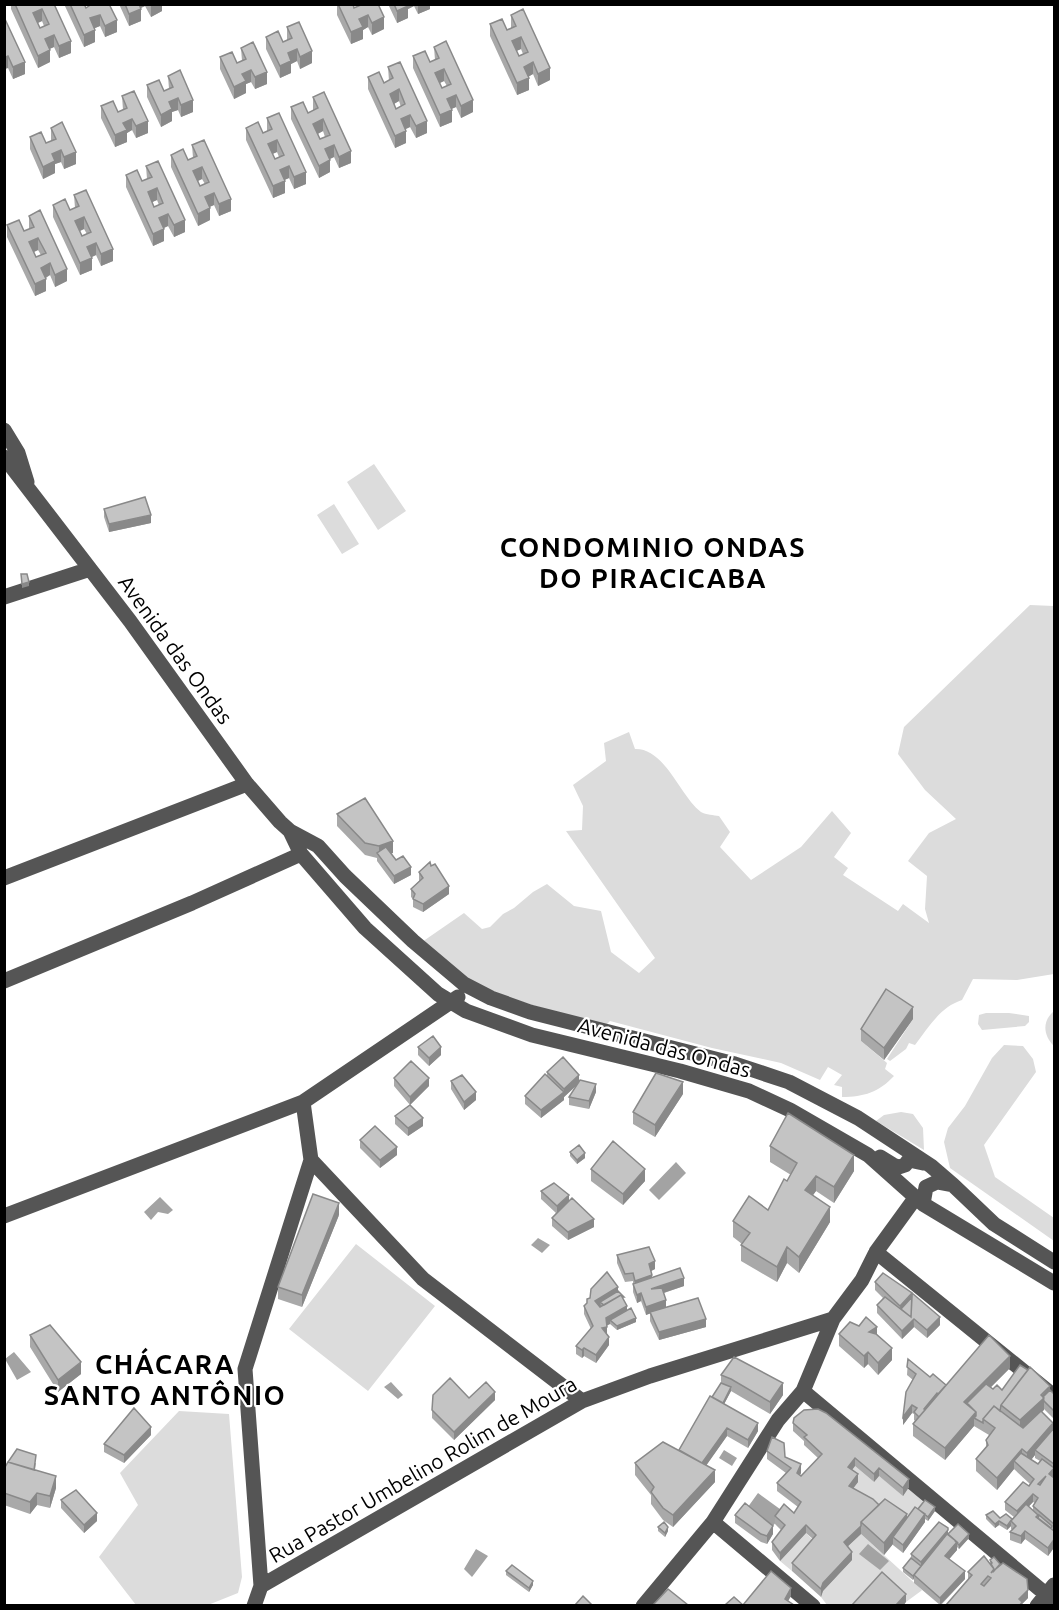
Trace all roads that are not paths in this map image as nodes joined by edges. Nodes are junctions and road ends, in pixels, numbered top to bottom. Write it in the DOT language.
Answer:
graph roads {
  1 [pos="4,430"];
  2 [pos="4,443"];
  3 [pos="11,455"];
  4 [pos="90,569"];
  5 [pos="4,597"];
  6 [pos="247,784"];
  7 [pos="290,831"];
  8 [pos="301,854"];
  9 [pos="4,878"];
  10 [pos="352,882"];
  11 [pos="337,894"];
  12 [pos="372,900"];
  13 [pos="354,913"];
  14 [pos="4,981"];
  15 [pos="474,989"];
  16 [pos="451,1001"];
  17 [pos="303,1102"];
  18 [pos="850,1144"];
  19 [pos="311,1160"];
  20 [pos="931,1166"];
  21 [pos="953,1185"];
  22 [pos="919,1200"];
  23 [pos="4,1216"];
  24 [pos="876,1252"];
  25 [pos="1054,1262"];
  26 [pos="1054,1283"];
  27 [pos="833,1319"];
  28 [pos="803,1391"];
  29 [pos="1054,1396"];
  30 [pos="582,1401"];
  31 [pos="713,1522"];
  32 [pos="261,1586"];
  33 [pos="1048,1596"];
  34 [pos="253,1605"];
  35 [pos="643,1605"];
  36 [pos="813,1605"];
  1 -- 3 [label="street, Avenida das Ondas"];
  2 -- 3 [label="street"];
  3 -- 4 [label="street, Avenida das Ondas"];
  4 -- 5 [label="street"];
  4 -- 6 [label="street, Avenida das Ondas"];
  6 -- 7 [label="street, Avenida das Ondas"];
  6 -- 9 [label="street"];
  7 -- 8 [label="street, Avenida das Ondas"];
  7 -- 10 [label="street, Avenida das Ondas"];
  8 -- 11 [label="street, Avenida das Ondas"];
  8 -- 14 [label="street"];
  10 -- 11 [label="street"];
  10 -- 12 [label="street, Avenida das Ondas"];
  11 -- 13 [label="street, Avenida das Ondas"];
  12 -- 13 [label="street"];
  12 -- 15 [label="street, Avenida das Ondas"];
  13 -- 16 [label="street, Avenida das Ondas"];
  15 -- 16 [label="street"];
  15 -- 20 [label="street, Avenida das Ondas"];
  16 -- 17 [label="street"];
  16 -- 18 [label="street, Avenida das Ondas"];
  17 -- 19 [label="street"];
  17 -- 23 [label="street"];
  18 -- 20 [label="street"];
  18 -- 22 [label="street, Avenida das Ondas"];
  19 -- 30 [label="street"];
  19 -- 32 [label="street"];
  20 -- 21 [label="street, Avenida das Ondas"];
  21 -- 22 [label="street"];
  21 -- 25 [label="street, Avenida das Ondas"];
  22 -- 24 [label="street"];
  22 -- 26 [label="street, Avenida das Ondas"];
  24 -- 27 [label="street"];
  24 -- 29 [label="street"];
  27 -- 28 [label="street"];
  27 -- 30 [label="street, Rua Pastor Umbelino Rolim de Moura"];
  28 -- 31 [label="street"];
  28 -- 33 [label="street"];
  30 -- 32 [label="street, Rua Pastor Umbelino Rolim de Moura"];
  31 -- 35 [label="street"];
  31 -- 36 [label="street"];
  32 -- 34 [label="street, Rua Pastor Umbelino Rolim de Moura"];
}
